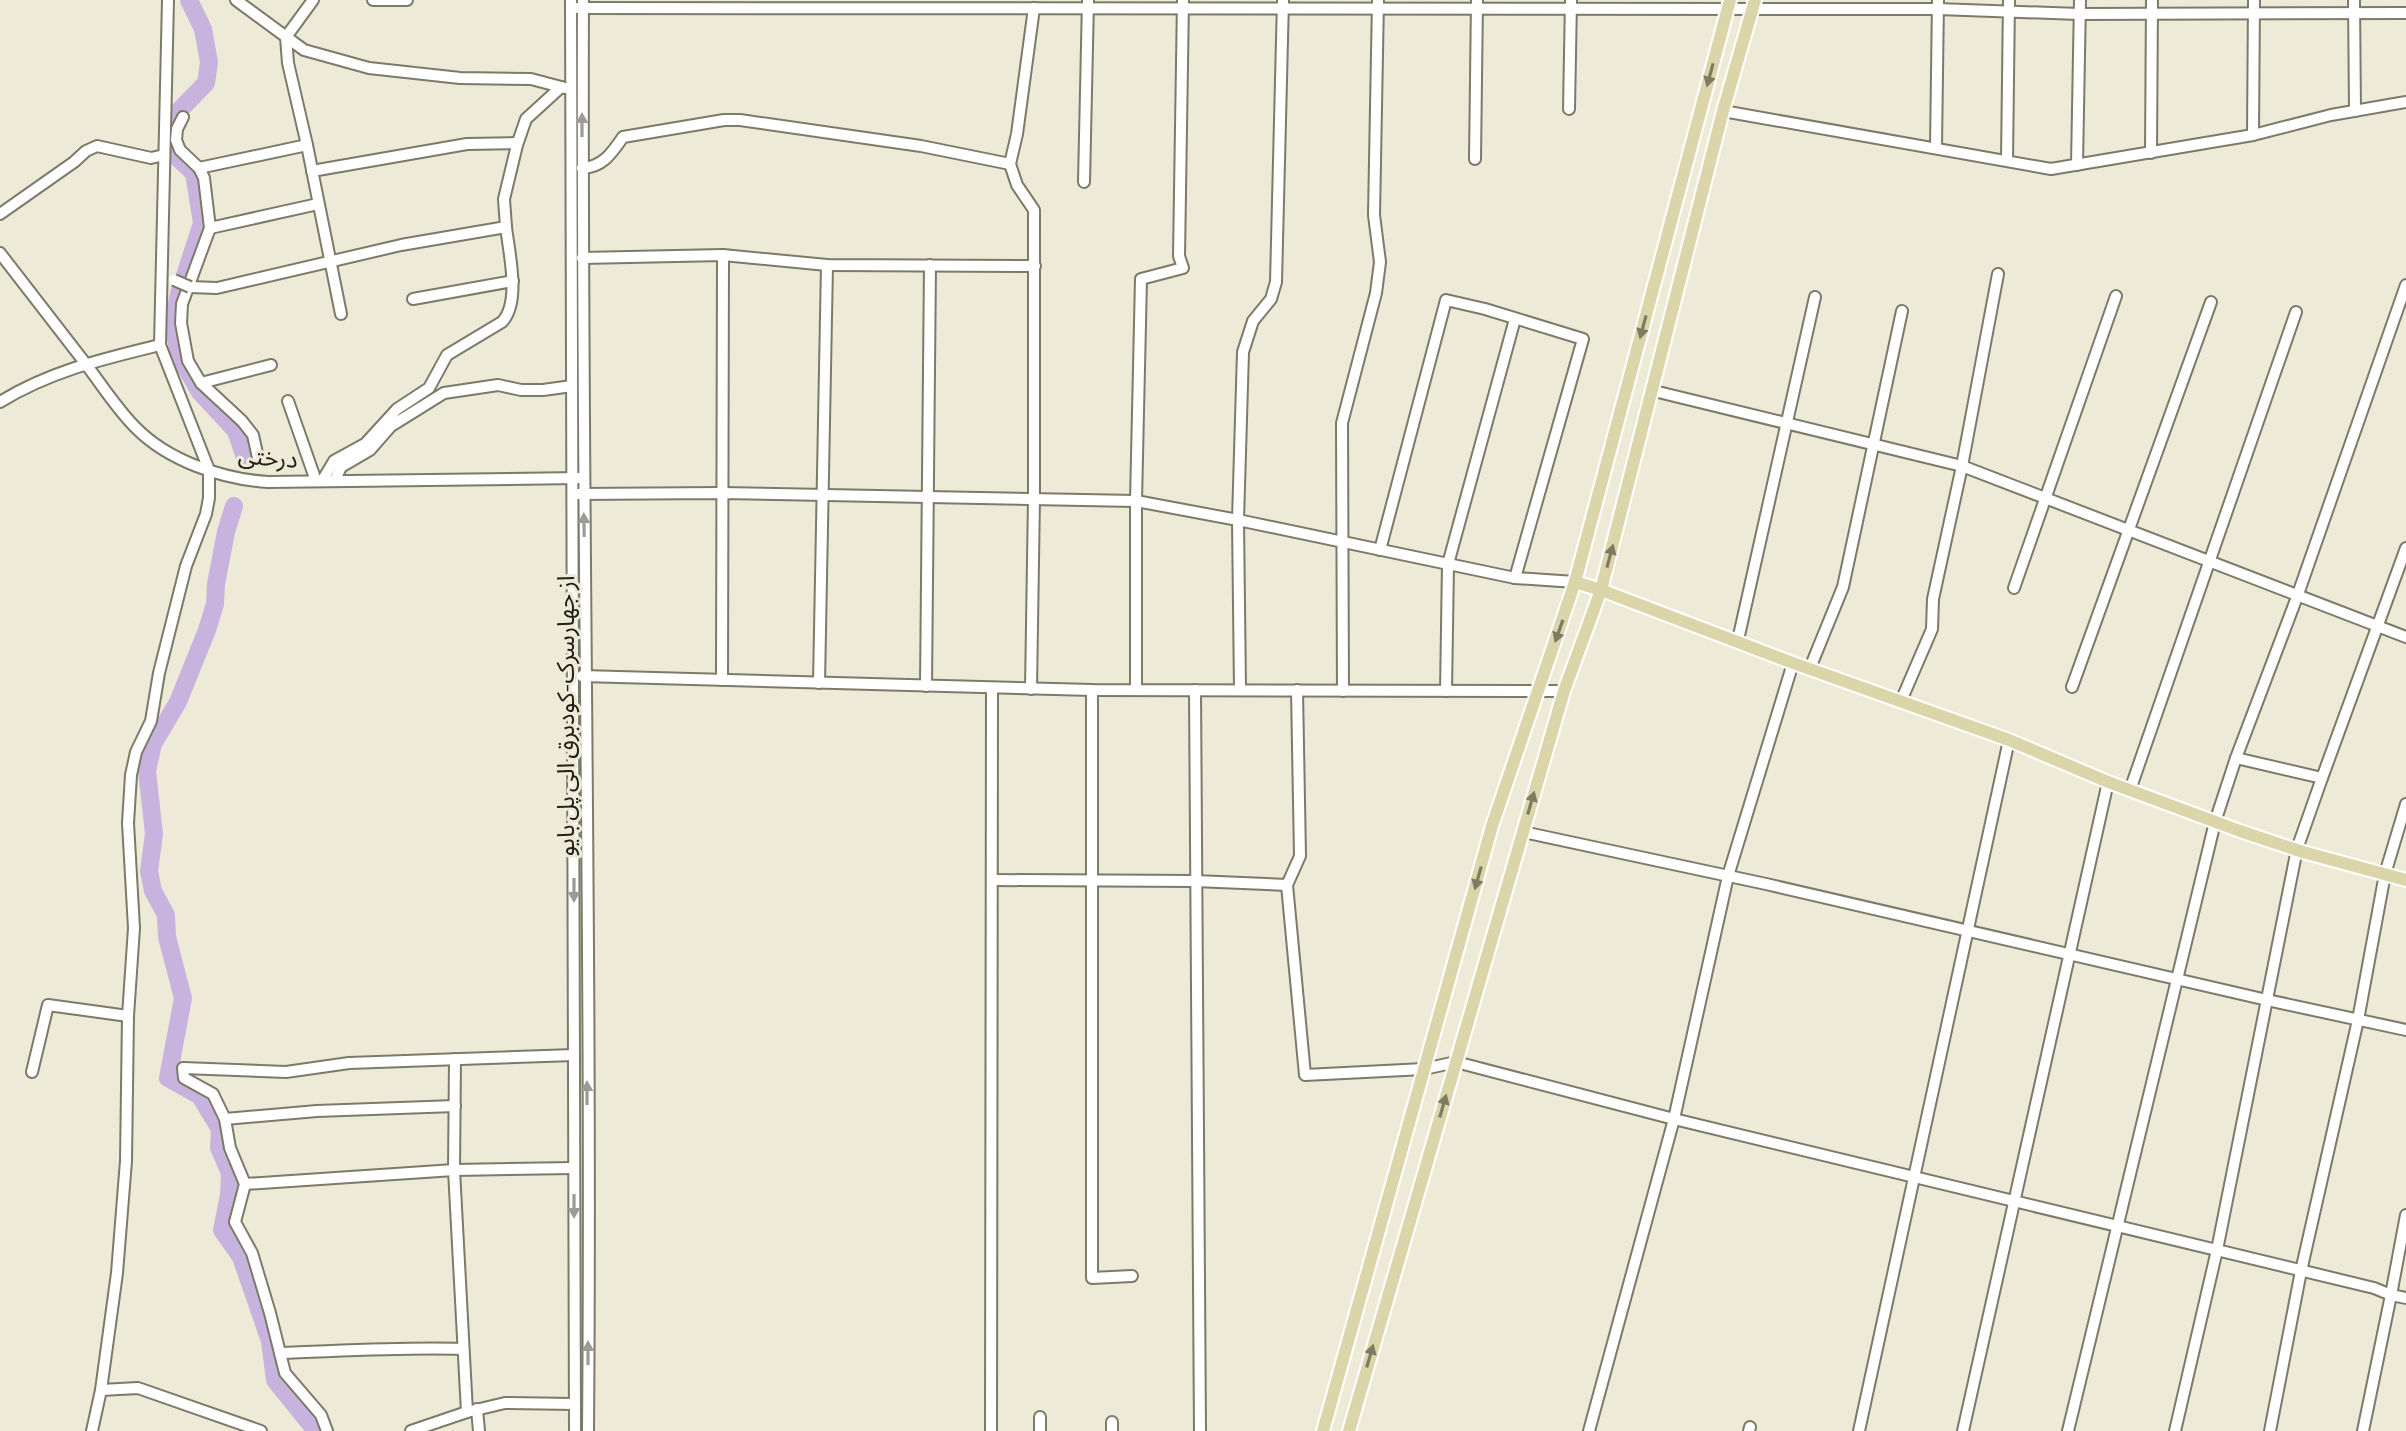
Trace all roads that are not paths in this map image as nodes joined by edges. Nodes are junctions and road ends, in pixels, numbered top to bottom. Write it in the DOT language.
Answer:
graph roads {
  1 [pos="168,0"];
  2 [pos="236,0"];
  3 [pos="313,0"];
  4 [pos="373,0"];
  5 [pos="407,0"];
  6 [pos="2080,0"];
  7 [pos="2152,0"];
  8 [pos="2254,0"];
  9 [pos="2354,0"];
  10 [pos="571,4"];
  11 [pos="583,4"];
  12 [pos="699,4"];
  13 [pos="794,4"];
  14 [pos="891,4"];
  15 [pos="989,4"];
  16 [pos="1088,4"];
  17 [pos="1182,4"];
  18 [pos="1283,4"];
  19 [pos="1378,4"];
  20 [pos="1938,4"];
  21 [pos="1477,5"];
  22 [pos="1571,5"];
  23 [pos="1670,5"];
  24 [pos="1729,5"];
  25 [pos="1753,5"];
  26 [pos="2008,6"];
  27 [pos="1034,8"];
  28 [pos="2254,13"];
  29 [pos="2406,13"];
  30 [pos="2079,14"];
  31 [pos="2152,14"];
  32 [pos="2355,14"];
  33 [pos="286,37"];
  34 [pos="566,88"];
  35 [pos="2406,102"];
  36 [pos="1569,109"];
  37 [pos="1723,111"];
  38 [pos="2355,111"];
  39 [pos="183,117"];
  40 [pos="2253,135"];
  41 [pos="517,143"];
  42 [pos="307,145"];
  43 [pos="1936,147"];
  44 [pos="2151,153"];
  45 [pos="164,155"];
  46 [pos="1475,159"];
  47 [pos="2007,160"];
  48 [pos="1010,164"];
  49 [pos="2077,165"];
  50 [pos="199,168"];
  51 [pos="582,168"];
  52 [pos="312,171"];
  53 [pos="1084,182"];
  54 [pos="318,204"];
  55 [pos="0,214"];
  56 [pos="506,227"];
  57 [pos="210,228"];
  58 [pos="0,253"];
  59 [pos="723,255"];
  60 [pos="582,258"];
  61 [pos="330,262"];
  62 [pos="827,265"];
  63 [pos="930,265"];
  64 [pos="1035,266"];
  65 [pos="160,272"];
  66 [pos="1998,274"];
  67 [pos="513,281"];
  68 [pos="2406,285"];
  69 [pos="2116,296"];
  70 [pos="1815,297"];
  71 [pos="413,299"];
  72 [pos="2211,302"];
  73 [pos="1902,311"];
  74 [pos="2296,312"];
  75 [pos="341,314"];
  76 [pos="1515,319"];
  77 [pos="160,345"];
  78 [pos="86,364"];
  79 [pos="271,365"];
  80 [pos="201,383"];
  81 [pos="572,386"];
  82 [pos="1654,391"];
  83 [pos="288,401"];
  84 [pos="0,402"];
  85 [pos="400,414"];
  86 [pos="1787,424"];
  87 [pos="1874,445"];
  88 [pos="258,458"];
  89 [pos="1962,466"];
  90 [pos="209,470"];
  91 [pos="578,478"];
  92 [pos="335,480"];
  93 [pos="319,481"];
  94 [pos="722,493"];
  95 [pos="578,494"];
  96 [pos="823,496"];
  97 [pos="927,497"];
  98 [pos="1034,498"];
  99 [pos="2046,498"];
  100 [pos="1136,501"];
  101 [pos="1238,520"];
  102 [pos="2129,530"];
  103 [pos="1343,543"];
  104 [pos="2406,548"];
  105 [pos="1380,550"];
  106 [pos="2210,563"];
  107 [pos="1448,564"];
  108 [pos="1515,578"];
  109 [pos="1575,582"];
  110 [pos="2014,588"];
  111 [pos="1601,590"];
  112 [pos="2297,597"];
  113 [pos="2377,627"];
  114 [pos="2406,637"];
  115 [pos="1738,640"];
  116 [pos="1793,663"];
  117 [pos="1810,668"];
  118 [pos="573,676"];
  119 [pos="586,676"];
  120 [pos="722,680"];
  121 [pos="819,683"];
  122 [pos="926,686"];
  123 [pos="2072,687"];
  124 [pos="992,688"];
  125 [pos="1031,689"];
  126 [pos="1092,690"];
  127 [pos="1136,690"];
  128 [pos="1195,690"];
  129 [pos="1240,690"];
  130 [pos="1297,690"];
  131 [pos="1343,691"];
  132 [pos="1446,691"];
  133 [pos="1539,691"];
  134 [pos="1564,691"];
  135 [pos="1901,701"];
  136 [pos="2009,740"];
  137 [pos="2236,758"];
  138 [pos="2322,778"];
  139 [pos="2108,782"];
  140 [pos="2130,790"];
  141 [pos="2406,804"];
  142 [pos="2215,822"];
  143 [pos="1523,832"];
  144 [pos="2297,849"];
  145 [pos="2385,874"];
  146 [pos="1728,876"];
  147 [pos="992,880"];
  148 [pos="2406,880"];
  149 [pos="1195,881"];
  150 [pos="1092,882"];
  151 [pos="1287,885"];
  152 [pos="1967,931"];
  153 [pos="2069,954"];
  154 [pos="2177,980"];
  155 [pos="2267,1000"];
  156 [pos="128,1016"];
  157 [pos="2358,1020"];
  158 [pos="2406,1030"];
  159 [pos="574,1055"];
  160 [pos="455,1059"];
  161 [pos="1456,1062"];
  162 [pos="1424,1069"];
  163 [pos="32,1072"];
  164 [pos="455,1106"];
  165 [pos="225,1119"];
  166 [pos="1674,1119"];
  167 [pos="574,1168"];
  168 [pos="454,1170"];
  169 [pos="1914,1177"];
  170 [pos="245,1184"];
  171 [pos="2014,1201"];
  172 [pos="2406,1215"];
  173 [pos="2117,1226"];
  174 [pos="2217,1250"];
  175 [pos="2301,1271"];
  176 [pos="1132,1276"];
  177 [pos="2391,1295"];
  178 [pos="2406,1298"];
  179 [pos="462,1349"];
  180 [pos="280,1353"];
  181 [pos="101,1390"];
  182 [pos="575,1404"];
  183 [pos="472,1411"];
  184 [pos="1040,1417"];
  185 [pos="92,1431"];
  186 [pos="261,1431"];
  187 [pos="327,1431"];
  188 [pos="411,1431"];
  189 [pos="479,1431"];
  190 [pos="575,1431"];
  191 [pos="588,1431"];
  192 [pos="991,1431"];
  193 [pos="1040,1431"];
  194 [pos="1200,1431"];
  195 [pos="1323,1431"];
  196 [pos="1349,1431"];
  197 [pos="1589,1431"];
  198 [pos="1859,1431"];
  199 [pos="1963,1431"];
  200 [pos="2068,1431"];
  201 [pos="2175,1431"];
  202 [pos="2270,1431"];
  203 [pos="2363,1431"];
  1 -- 45 [label="street"];
  2 -- 33 [label="street"];
  3 -- 33 [label="street"];
  4 -- 5 [label="street"];
  6 -- 30 [label="street"];
  7 -- 31 [label="street"];
  8 -- 28 [label="street"];
  9 -- 32 [label="street"];
  10 -- 11 [label="street"];
  10 -- 34 [label="street, از جهارسرک-کودبرق الی پل بایو"];
  11 -- 12 [label="street"];
  51 -- 11 [label="street, از جهارسرک-کودبرق الی پل بایو, one-way"];
  12 -- 13 [label="street"];
  13 -- 14 [label="street"];
  14 -- 15 [label="street"];
  15 -- 27 [label="street"];
  16 -- 17 [label="street"];
  16 -- 27 [label="street"];
  16 -- 53 [label="street"];
  17 -- 18 [label="street"];
  17 -- 100 [label="street"];
  18 -- 19 [label="street"];
  18 -- 101 [label="street"];
  19 -- 21 [label="street"];
  19 -- 103 [label="street"];
  20 -- 25 [label="street"];
  20 -- 26 [label="street"];
  20 -- 43 [label="street"];
  21 -- 22 [label="street"];
  21 -- 46 [label="street"];
  22 -- 23 [label="street"];
  22 -- 36 [label="street"];
  23 -- 24 [label="street"];
  24 -- 25 [label="street"];
  24 -- 109 [label="main road, one-way"];
  25 -- 37 [label="main road"];
  26 -- 30 [label="street"];
  26 -- 47 [label="street"];
  27 -- 48 [label="street"];
  28 -- 31 [label="street"];
  28 -- 32 [label="street"];
  28 -- 40 [label="street"];
  29 -- 32 [label="street"];
  30 -- 31 [label="street"];
  30 -- 49 [label="street"];
  31 -- 44 [label="street"];
  32 -- 38 [label="street"];
  33 -- 34 [label="street"];
  33 -- 42 [label="street"];
  34 -- 41 [label="street"];
  34 -- 81 [label="street, از جهارسرک-کودبرق الی پل بایو"];
  35 -- 38 [label="street"];
  37 -- 43 [label="street"];
  37 -- 82 [label="main road"];
  38 -- 40 [label="street"];
  39 -- 50 [label="street"];
  40 -- 44 [label="street"];
  41 -- 52 [label="street"];
  41 -- 56 [label="street"];
  42 -- 50 [label="street"];
  42 -- 52 [label="street"];
  43 -- 47 [label="street"];
  44 -- 49 [label="street"];
  45 -- 55 [label="street"];
  45 -- 65 [label="street"];
  47 -- 49 [label="street"];
  48 -- 51 [label="street"];
  48 -- 64 [label="street"];
  50 -- 57 [label="street"];
  51 -- 60 [label="street, از جهارسرک-کودبرق الی پل بایو"];
  52 -- 54 [label="street"];
  54 -- 57 [label="street"];
  54 -- 61 [label="street"];
  56 -- 61 [label="street"];
  56 -- 67 [label="street"];
  57 -- 80 [label="street"];
  58 -- 78 [label="street, درختی"];
  59 -- 60 [label="street"];
  59 -- 62 [label="street"];
  59 -- 94 [label="street"];
  60 -- 91 [label="street, از جهارسرک-کودبرق الی پل بایو"];
  61 -- 65 [label="street, bridge"];
  61 -- 75 [label="street"];
  62 -- 63 [label="street"];
  62 -- 96 [label="street"];
  63 -- 64 [label="street"];
  63 -- 97 [label="street"];
  64 -- 98 [label="street"];
  65 -- 77 [label="street"];
  66 -- 89 [label="street"];
  67 -- 71 [label="street"];
  67 -- 85 [label="street"];
  68 -- 112 [label="street"];
  69 -- 99 [label="street"];
  70 -- 86 [label="street"];
  72 -- 102 [label="street"];
  73 -- 87 [label="street"];
  74 -- 106 [label="street"];
  76 -- 105 [label="street"];
  76 -- 107 [label="street"];
  76 -- 108 [label="street"];
  77 -- 78 [label="street"];
  77 -- 90 [label="street"];
  78 -- 84 [label="street"];
  78 -- 90 [label="street, درختی"];
  79 -- 80 [label="street"];
  80 -- 88 [label="street"];
  81 -- 85 [label="street"];
  81 -- 91 [label="street, از جهارسرک-کودبرق الی پل بایو"];
  82 -- 86 [label="street"];
  111 -- 82 [label="main road, one-way"];
  83 -- 93 [label="street"];
  85 -- 92 [label="street"];
  85 -- 93 [label="street"];
  86 -- 87 [label="street"];
  86 -- 115 [label="street"];
  87 -- 89 [label="street"];
  87 -- 117 [label="street"];
  89 -- 99 [label="street"];
  89 -- 135 [label="street"];
  90 -- 93 [label="street, درختی"];
  90 -- 156 [label="street"];
  91 -- 92 [label="street, درختی"];
  91 -- 95 [label="street, از جهارسرک-کودبرق الی پل بایو"];
  92 -- 93 [label="street, درختی"];
  94 -- 95 [label="street"];
  94 -- 96 [label="street"];
  94 -- 120 [label="street"];
  95 -- 118 [label="street, از جهارسرک-کودبرق الی پل بایو"];
  119 -- 95 [label="street, از جهارسرک-کودبرق الی پل بایو, one-way"];
  96 -- 97 [label="street"];
  96 -- 121 [label="street"];
  97 -- 98 [label="street"];
  97 -- 122 [label="street"];
  98 -- 100 [label="street"];
  98 -- 125 [label="street"];
  99 -- 102 [label="street"];
  99 -- 110 [label="street"];
  100 -- 101 [label="street"];
  100 -- 127 [label="street"];
  101 -- 103 [label="street"];
  101 -- 129 [label="street"];
  102 -- 106 [label="street"];
  102 -- 123 [label="street"];
  103 -- 105 [label="street"];
  103 -- 131 [label="street"];
  104 -- 113 [label="street"];
  105 -- 107 [label="street"];
  106 -- 112 [label="street"];
  106 -- 140 [label="street"];
  107 -- 108 [label="street"];
  107 -- 132 [label="street"];
  108 -- 109 [label="street"];
  109 -- 111 [label="main road"];
  109 -- 133 [label="main road, one-way"];
  111 -- 115 [label="main road"];
  111 -- 134 [label="main road"];
  112 -- 113 [label="street"];
  112 -- 137 [label="street"];
  113 -- 114 [label="street"];
  113 -- 138 [label="street"];
  115 -- 116 [label="main road"];
  116 -- 117 [label="main road"];
  116 -- 146 [label="street"];
  117 -- 135 [label="main road"];
  118 -- 119 [label="street"];
  118 -- 159 [label="street, از جهارسرک-کودبرق الی پل بایو, one-way"];
  119 -- 120 [label="street"];
  191 -- 119 [label="street, از جهارسرک-کودبرق الی پل بایو, one-way"];
  120 -- 121 [label="street"];
  121 -- 122 [label="street"];
  122 -- 124 [label="street"];
  124 -- 125 [label="street"];
  124 -- 147 [label="street"];
  125 -- 126 [label="street"];
  126 -- 127 [label="street"];
  126 -- 150 [label="street"];
  127 -- 128 [label="street"];
  128 -- 129 [label="street"];
  128 -- 149 [label="street"];
  129 -- 130 [label="street"];
  130 -- 131 [label="street"];
  130 -- 151 [label="street"];
  131 -- 132 [label="street"];
  132 -- 133 [label="street"];
  133 -- 134 [label="street"];
  133 -- 162 [label="main road, one-way"];
  143 -- 134 [label="main road, one-way"];
  135 -- 136 [label="main road"];
  136 -- 139 [label="main road"];
  136 -- 152 [label="street"];
  137 -- 138 [label="street"];
  137 -- 142 [label="street"];
  138 -- 144 [label="street"];
  139 -- 140 [label="main road"];
  139 -- 153 [label="street"];
  140 -- 142 [label="main road"];
  141 -- 145 [label="street"];
  142 -- 144 [label="main road"];
  142 -- 154 [label="street"];
  143 -- 146 [label="street"];
  143 -- 161 [label="main road"];
  144 -- 145 [label="main road"];
  144 -- 155 [label="street"];
  145 -- 148 [label="main road"];
  145 -- 157 [label="street"];
  146 -- 152 [label="street"];
  146 -- 166 [label="street"];
  147 -- 150 [label="street"];
  147 -- 192 [label="street"];
  149 -- 150 [label="street"];
  149 -- 151 [label="street"];
  149 -- 194 [label="street"];
  150 -- 176 [label="street"];
  151 -- 162 [label="street"];
  152 -- 153 [label="street"];
  152 -- 169 [label="street"];
  153 -- 154 [label="street"];
  153 -- 171 [label="street"];
  154 -- 155 [label="street"];
  154 -- 173 [label="street"];
  155 -- 157 [label="street"];
  155 -- 174 [label="street"];
  156 -- 163 [label="street"];
  156 -- 181 [label="street"];
  157 -- 158 [label="street"];
  157 -- 175 [label="street"];
  159 -- 160 [label="street"];
  159 -- 167 [label="street, از جهارسرک-کودبرق الی پل بایو"];
  160 -- 164 [label="street"];
  160 -- 165 [label="street"];
  161 -- 162 [label="street"];
  161 -- 166 [label="street"];
  196 -- 161 [label="main road, one-way"];
  162 -- 195 [label="main road"];
  164 -- 165 [label="street"];
  164 -- 168 [label="street"];
  165 -- 170 [label="street"];
  166 -- 169 [label="street"];
  166 -- 197 [label="street"];
  167 -- 168 [label="street"];
  167 -- 182 [label="street, از جهارسرک-کودبرق الی پل بایو, one-way"];
  168 -- 170 [label="street"];
  168 -- 179 [label="street"];
  169 -- 171 [label="street"];
  169 -- 198 [label="street"];
  170 -- 180 [label="street"];
  171 -- 173 [label="street"];
  171 -- 199 [label="street"];
  172 -- 177 [label="street"];
  173 -- 174 [label="street"];
  173 -- 200 [label="street"];
  174 -- 175 [label="street"];
  174 -- 201 [label="street"];
  175 -- 177 [label="street"];
  175 -- 202 [label="street"];
  177 -- 178 [label="street"];
  177 -- 203 [label="street"];
  179 -- 180 [label="street"];
  179 -- 183 [label="street"];
  180 -- 187 [label="street"];
  181 -- 185 [label="street"];
  181 -- 186 [label="street"];
  182 -- 183 [label="street"];
  182 -- 190 [label="street, از جهارسرک-کودبرق الی پل بایو"];
  183 -- 188 [label="street"];
  183 -- 189 [label="street"];
  184 -- 193 [label="street"];
}
